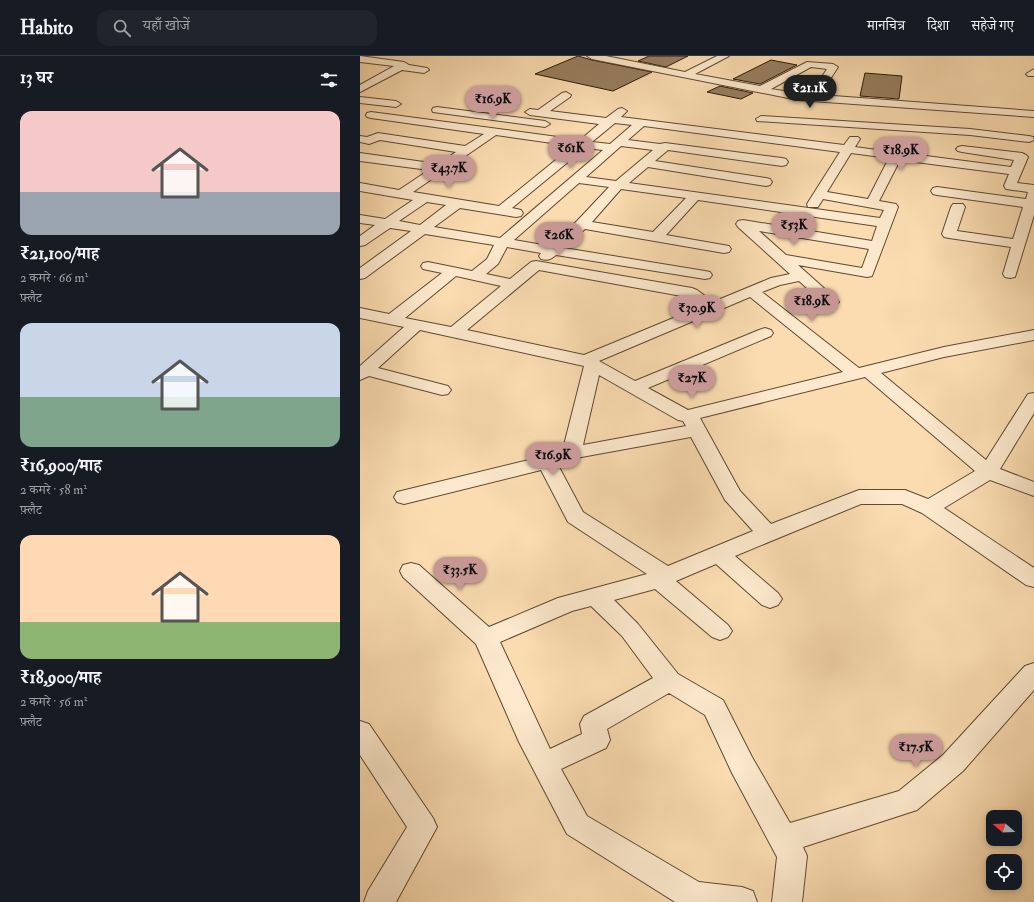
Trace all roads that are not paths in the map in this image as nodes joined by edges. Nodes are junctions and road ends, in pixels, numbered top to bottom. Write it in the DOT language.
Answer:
graph roads {
  1 [pos="592,56"];
  2 [pos="724,56"];
  3 [pos="360,59"];
  4 [pos="401,67"];
  5 [pos="424,70"];
  6 [pos="367,73"];
  7 [pos="686,75"];
  8 [pos="386,76"];
  9 [pos="360,89"];
  10 [pos="761,90"];
  11 [pos="566,95"];
  12 [pos="813,98"];
  13 [pos="360,100"];
  14 [pos="390,104"];
  15 [pos="458,104"];
  16 [pos="406,106"];
  17 [pos="429,109"];
  18 [pos="660,113"];
  19 [pos="468,114"];
  20 [pos="1034,114"];
  21 [pos="371,115"];
  22 [pos="543,119"];
  23 [pos="641,119"];
  24 [pos="761,119"];
  25 [pos="360,121"];
  26 [pos="610,121"];
  27 [pos="862,125"];
  28 [pos="449,126"];
  29 [pos="1033,126"];
  30 [pos="910,128"];
  31 [pos="494,132"];
  32 [pos="970,132"];
  33 [pos="527,136"];
  34 [pos="360,139"];
  35 [pos="1029,139"];
  36 [pos="796,142"];
  37 [pos="582,144"];
  38 [pos="616,145"];
  39 [pos="662,148"];
  40 [pos="848,149"];
  41 [pos="957,149"];
  42 [pos="467,150"];
  43 [pos="896,155"];
  44 [pos="1022,156"];
  45 [pos="360,157"];
  46 [pos="782,162"];
  47 [pos="949,162"];
  48 [pos="646,163"];
  49 [pos="439,168"];
  50 [pos="1016,171"];
  51 [pos="577,179"];
  52 [pos="766,182"];
  53 [pos="618,185"];
  54 [pos="360,187"];
  55 [pos="1034,189"];
  56 [pos="401,194"];
  57 [pos="819,194"];
  58 [pos="695,196"];
  59 [pos="424,198"];
  60 [pos="1032,199"];
  61 [pos="458,203"];
  62 [pos="749,204"];
  63 [pos="872,204"];
  64 [pos="947,204"];
  65 [pos="502,210"];
  66 [pos="808,212"];
  67 [pos="534,216"];
  68 [pos="360,219"];
  69 [pos="885,223"];
  70 [pos="386,224"];
  71 [pos="582,224"];
  72 [pos="422,229"];
  73 [pos="656,237"];
  74 [pos="360,242"];
  75 [pos="503,242"];
  76 [pos="1019,244"];
  77 [pos="876,246"];
  78 [pos="724,249"];
  79 [pos="552,250"];
  80 [pos="781,258"];
  81 [pos="536,265"];
  82 [pos="428,266"];
  83 [pos="454,271"];
  84 [pos="1010,274"];
  85 [pos="360,275"];
  86 [pos="705,275"];
  87 [pos="475,276"];
  88 [pos="802,276"];
  89 [pos="513,284"];
  90 [pos="751,291"];
  91 [pos="831,302"];
  92 [pos="710,308"];
  93 [pos="360,313"];
  94 [pos="392,320"];
  95 [pos="416,325"];
  96 [pos="454,333"];
  97 [pos="765,333"];
  98 [pos="1034,335"];
  99 [pos="590,362"];
  100 [pos="862,372"];
  101 [pos="362,373"];
  102 [pos="635,388"];
  103 [pos="442,390"];
  104 [pos="1034,398"];
  105 [pos="693,422"];
  106 [pos="572,453"];
  107 [pos="547,462"];
  108 [pos="988,472"];
  109 [pos="1034,489"];
  110 [pos="404,497"];
  111 [pos="929,508"];
  112 [pos="768,534"];
  113 [pos="719,554"];
  114 [pos="410,571"];
  115 [pos="663,578"];
  116 [pos="1034,579"];
  117 [pos="595,596"];
  118 [pos="770,599"];
  119 [pos="720,631"];
  120 [pos="486,638"];
  121 [pos="1034,673"];
  122 [pos="669,681"];
  123 [pos="360,732"];
  124 [pos="544,764"];
  125 [pos="783,839"];
  126 [pos="379,902"];
  127 [pos="742,902"];
  128 [pos="787,902"];
  1 -- 7 [label="street"];
  2 -- 7 [label="street"];
  3 -- 4 [label="street"];
  4 -- 5 [label="street"];
  4 -- 8 [label="street"];
  6 -- 8 [label="street"];
  7 -- 10 [label="street"];
  8 -- 9 [label="street"];
  10 -- 12 [label="street"];
  10 -- 12 [label="street"];
  11 -- 22 [label="street"];
  12 -- 20 [label="street"];
  13 -- 14 [label="street"];
  14 -- 16 [label="street"];
  14 -- 21 [label="street"];
  15 -- 22 [label="street"];
  17 -- 19 [label="street"];
  18 -- 23 [label="street"];
  19 -- 22 [label="street"];
  19 -- 28 [label="street"];
  21 -- 25 [label="street"];
  21 -- 28 [label="street"];
  22 -- 26 [label="street"];
  22 -- 33 [label="street"];
  23 -- 26 [label="street"];
  23 -- 36 [label="street"];
  23 -- 38 [label="street"];
  24 -- 27 [label="street"];
  26 -- 37 [label="street"];
  27 -- 30 [label="street"];
  27 -- 40 [label="street"];
  28 -- 31 [label="street"];
  29 -- 35 [label="street"];
  30 -- 32 [label="street"];
  30 -- 43 [label="street"];
  31 -- 33 [label="street"];
  31 -- 42 [label="street"];
  32 -- 35 [label="street"];
  32 -- 41 [label="street"];
  33 -- 37 [label="street"];
  34 -- 42 [label="street"];
  35 -- 44 [label="street"];
  36 -- 40 [label="street"];
  36 -- 46 [label="street"];
  37 -- 38 [label="street"];
  37 -- 65 [label="street"];
  38 -- 39 [label="street"];
  38 -- 51 [label="street"];
  39 -- 46 [label="street"];
  39 -- 48 [label="street"];
  40 -- 43 [label="street"];
  40 -- 57 [label="street"];
  41 -- 44 [label="street"];
  41 -- 47 [label="street"];
  42 -- 49 [label="street"];
  43 -- 47 [label="street"];
  43 -- 63 [label="street"];
  44 -- 50 [label="street"];
  45 -- 49 [label="street"];
  46 -- 52 [label="street"];
  47 -- 50 [label="street"];
  47 -- 64 [label="street"];
  48 -- 52 [label="street"];
  48 -- 53 [label="street"];
  49 -- 56 [label="street"];
  50 -- 55 [label="street"];
  51 -- 53 [label="street"];
  51 -- 67 [label="street"];
  52 -- 62 [label="street"];
  53 -- 58 [label="street"];
  53 -- 71 [label="street"];
  54 -- 56 [label="street"];
  56 -- 59 [label="street"];
  57 -- 63 [label="street"];
  57 -- 66 [label="street"];
  58 -- 62 [label="street"];
  58 -- 73 [label="street"];
  59 -- 61 [label="street"];
  59 -- 70 [label="street"];
  60 -- 64 [label="street"];
  60 -- 76 [label="street"];
  61 -- 65 [label="street"];
  61 -- 72 [label="street"];
  62 -- 66 [label="street"];
  63 -- 69 [label="street"];
  64 -- 76 [label="street"];
  65 -- 67 [label="street"];
  66 -- 69 [label="street"];
  67 -- 75 [label="street"];
  68 -- 70 [label="street"];
  69 -- 77 [label="street"];
  70 -- 72 [label="street"];
  70 -- 74 [label="street"];
  71 -- 73 [label="street"];
  71 -- 79 [label="street"];
  72 -- 75 [label="street"];
  72 -- 85 [label="street"];
  73 -- 78 [label="street"];
  75 -- 79 [label="street"];
  75 -- 87 [label="street"];
  76 -- 84 [label="street"];
  77 -- 80 [label="street"];
  77 -- 80 [label="street"];
  79 -- 81 [label="street"];
  79 -- 86 [label="street"];
  80 -- 88 [label="street"];
  81 -- 89 [label="street"];
  81 -- 92 [label="street"];
  82 -- 83 [label="street"];
  83 -- 87 [label="street"];
  83 -- 94 [label="street"];
  87 -- 89 [label="street"];
  88 -- 90 [label="street"];
  88 -- 91 [label="street"];
  89 -- 96 [label="street"];
  90 -- 92 [label="street"];
  90 -- 100 [label="street"];
  92 -- 99 [label="street"];
  93 -- 94 [label="street"];
  94 -- 95 [label="street"];
  95 -- 96 [label="street"];
  95 -- 101 [label="street"];
  96 -- 99 [label="street"];
  97 -- 102 [label="street"];
  98 -- 100 [label="street"];
  99 -- 102 [label="street"];
  99 -- 106 [label="street"];
  100 -- 105 [label="street"];
  100 -- 108 [label="street"];
  101 -- 103 [label="street"];
  102 -- 105 [label="street"];
  104 -- 108 [label="street"];
  105 -- 106 [label="street"];
  105 -- 112 [label="street"];
  106 -- 107 [label="street"];
  107 -- 110 [label="street"];
  107 -- 115 [label="street"];
  108 -- 109 [label="street"];
  108 -- 111 [label="street"];
  111 -- 112 [label="street"];
  111 -- 116 [label="street"];
  112 -- 113 [label="street"];
  113 -- 115 [label="street"];
  113 -- 118 [label="street"];
  114 -- 120 [label="street"];
  115 -- 117 [label="street"];
  115 -- 119 [label="street"];
  117 -- 120 [label="street"];
  117 -- 122 [label="street"];
  120 -- 124 [label="street"];
  121 -- 125 [label="street"];
  122 -- 124 [label="street"];
  122 -- 125 [label="street"];
  123 -- 126 [label="street"];
  124 -- 127 [label="street"];
  125 -- 128 [label="street"];
}
